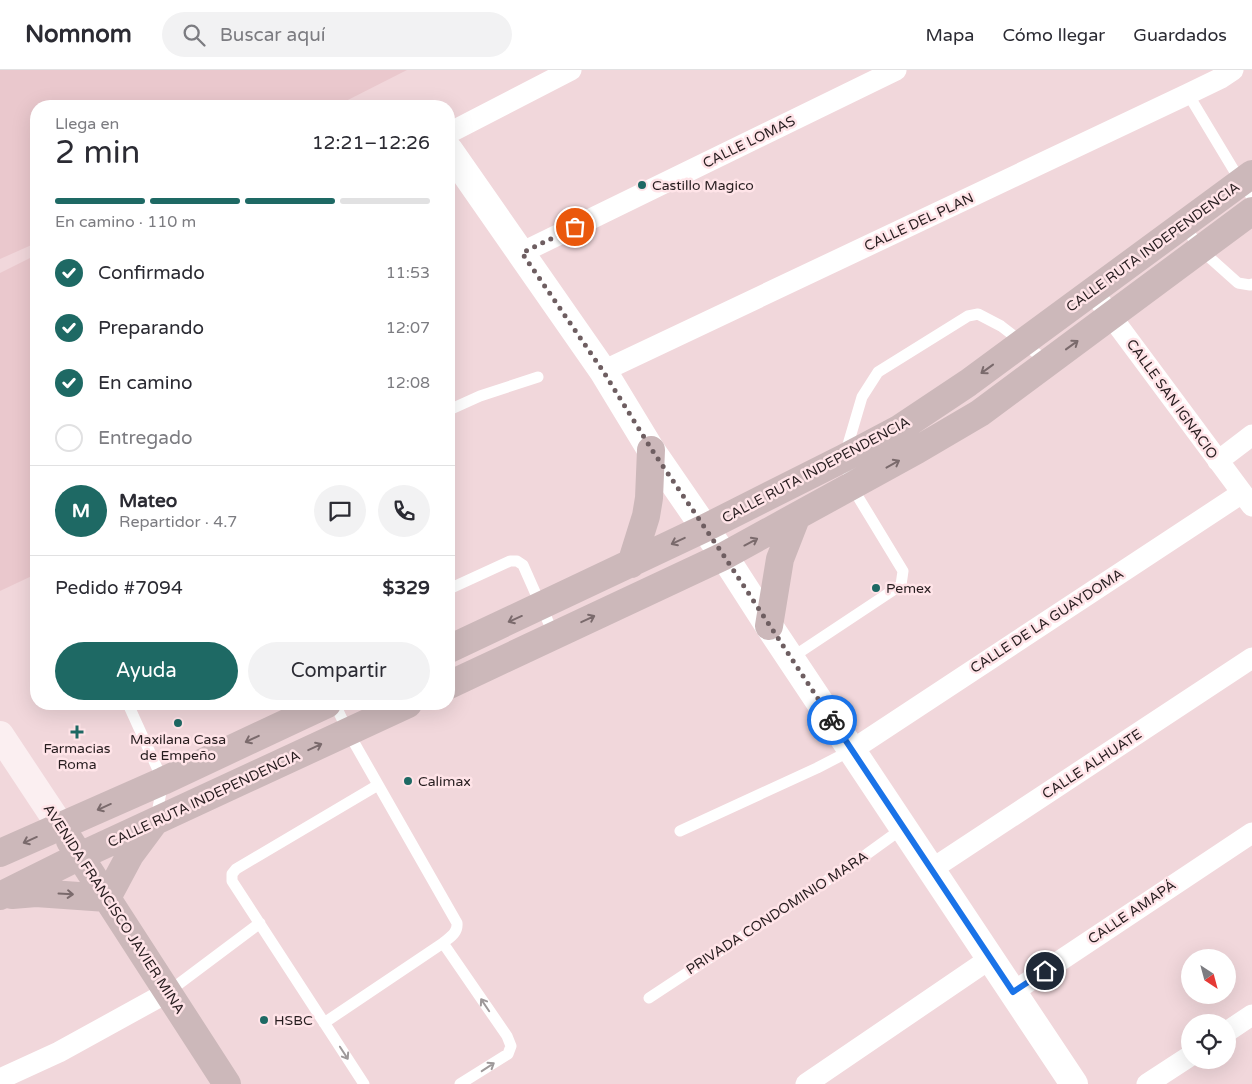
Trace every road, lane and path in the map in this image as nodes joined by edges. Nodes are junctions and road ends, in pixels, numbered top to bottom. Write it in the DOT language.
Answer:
graph roads {
  1 [pos="572,70"];
  2 [pos="896,70"];
  3 [pos="1233,70"];
  4 [pos="1188,94"];
  5 [pos="455,130"];
  6 [pos="455,158"];
  7 [pos="1248,184"];
  8 [pos="1252,211"];
  9 [pos="1184,225"];
  10 [pos="1200,250"];
  11 [pos="522,253"];
  12 [pos="1252,284"];
  13 [pos="1093,292"];
  14 [pos="1112,316"];
  15 [pos="1022,344"];
  16 [pos="1049,363"];
  17 [pos="603,371"];
  18 [pos="538,377"];
  19 [pos="455,407"];
  20 [pos="1252,435"];
  21 [pos="652,450"];
  22 [pos="844,458"];
  23 [pos="1218,461"];
  24 [pos="852,487"];
  25 [pos="1247,499"];
  26 [pos="796,518"];
  27 [pos="705,528"];
  28 [pos="724,556"];
  29 [pos="631,564"];
  30 [pos="455,586"];
  31 [pos="542,606"];
  32 [pos="769,626"];
  33 [pos="554,635"];
  34 [pos="455,646"];
  35 [pos="791,658"];
  36 [pos="1252,658"];
  37 [pos="455,681"];
  38 [pos="131,710"];
  39 [pos="315,710"];
  40 [pos="338,710"];
  41 [pos="395,710"];
  42 [pos="348,732"];
  43 [pos="0,734"];
  44 [pos="852,750"];
  45 [pos="163,781"];
  46 [pos="378,785"];
  47 [pos="156,821"];
  48 [pos="61,827"];
  49 [pos="904,828"];
  50 [pos="680,831"];
  51 [pos="1252,833"];
  52 [pos="0,853"];
  53 [pos="80,856"];
  54 [pos="932,869"];
  55 [pos="0,896"];
  56 [pos="106,898"];
  57 [pos="260,923"];
  58 [pos="443,943"];
  59 [pos="991,958"];
  60 [pos="168,992"];
  61 [pos="1013,992"];
  62 [pos="649,998"];
  63 [pos="1252,1015"];
  64 [pos="324,1023"];
  65 [pos="1236,1026"];
  66 [pos="1181,1062"];
  67 [pos="0,1079"];
  68 [pos="227,1084"];
  69 [pos="364,1084"];
  70 [pos="460,1084"];
  71 [pos="806,1084"];
  72 [pos="1074,1084"];
  73 [pos="1147,1084"];
  1 -- 5 [label="street"];
  2 -- 11 [label="street, CALLE LOMAS"];
  3 -- 4 [label="street, CALLE DEL PLAN"];
  4 -- 7 [label="lane"];
  4 -- 17 [label="street, CALLE DEL PLAN"];
  6 -- 11 [label="street"];
  7 -- 9 [label="main road, CALLE RUTA INDEPENDENCIA"];
  8 -- 10 [label="main road, CALLE RUTA INDEPENDENCIA"];
  9 -- 10 [label="lane"];
  9 -- 13 [label="main road, CALLE RUTA INDEPENDENCIA"];
  10 -- 12 [label="lane"];
  10 -- 14 [label="main road, CALLE RUTA INDEPENDENCIA"];
  11 -- 17 [label="street"];
  13 -- 14 [label="street, CALLE SAN IGNACIO"];
  13 -- 15 [label="main road, CALLE RUTA INDEPENDENCIA"];
  16 -- 14 [label="main road, CALLE RUTA INDEPENDENCIA, one-way"];
  14 -- 23 [label="street, CALLE SAN IGNACIO"];
  15 -- 16 [label="lane"];
  15 -- 22 [label="main road, CALLE RUTA INDEPENDENCIA, one-way"];
  15 -- 22 [label="lane"];
  24 -- 16 [label="main road, CALLE RUTA INDEPENDENCIA, one-way"];
  17 -- 21 [label="street"];
  18 -- 19 [label="lane"];
  20 -- 23 [label="street"];
  21 -- 27 [label="street"];
  21 -- 29 [label="main road"];
  22 -- 24 [label="lane"];
  22 -- 27 [label="main road, CALLE RUTA INDEPENDENCIA"];
  23 -- 25 [label="street, CALLE SAN IGNACIO"];
  24 -- 26 [label="main road, CALLE RUTA INDEPENDENCIA"];
  24 -- 35 [label="lane"];
  25 -- 44 [label="street, CALLE DE LA GUAYDOMA"];
  28 -- 26 [label="main road, CALLE RUTA INDEPENDENCIA, one-way"];
  26 -- 32 [label="main road"];
  27 -- 28 [label="street"];
  27 -- 29 [label="main road, CALLE RUTA INDEPENDENCIA, one-way"];
  28 -- 32 [label="street"];
  33 -- 28 [label="main road, CALLE RUTA INDEPENDENCIA, one-way"];
  29 -- 31 [label="main road, CALLE RUTA INDEPENDENCIA"];
  30 -- 31 [label="lane"];
  31 -- 33 [label="lane"];
  31 -- 34 [label="main road, CALLE RUTA INDEPENDENCIA, one-way"];
  32 -- 35 [label="street"];
  33 -- 37 [label="main road, CALLE RUTA INDEPENDENCIA"];
  35 -- 44 [label="street"];
  36 -- 54 [label="street, CALLE ALHUATE"];
  38 -- 45 [label="lane"];
  39 -- 45 [label="main road, one-way"];
  40 -- 42 [label="lane"];
  41 -- 42 [label="main road, CALLE RUTA INDEPENDENCIA"];
  42 -- 46 [label="lane"];
  47 -- 42 [label="main road, CALLE RUTA INDEPENDENCIA, one-way"];
  43 -- 48 [label="main road, AVENIDA FRANCISCO JAVIER MINA"];
  44 -- 49 [label="street"];
  44 -- 50 [label="lane"];
  45 -- 47 [label="lane"];
  45 -- 48 [label="main road, one-way"];
  46 -- 57 [label="lane"];
  46 -- 58 [label="lane"];
  47 -- 53 [label="main road, CALLE RUTA INDEPENDENCIA"];
  47 -- 56 [label="main road"];
  48 -- 52 [label="main road, one-way"];
  48 -- 53 [label="main road, AVENIDA FRANCISCO JAVIER MINA"];
  49 -- 54 [label="street"];
  49 -- 62 [label="lane, PRIVADA CONDOMINIO MARA"];
  51 -- 61 [label="street, CALLE AMAPÁ"];
  53 -- 55 [label="main road, CALLE RUTA INDEPENDENCIA"];
  53 -- 56 [label="main road, AVENIDA FRANCISCO JAVIER MINA"];
  54 -- 59 [label="street"];
  55 -- 56 [label="main road, one-way"];
  56 -- 60 [label="main road, AVENIDA FRANCISCO JAVIER MINA"];
  57 -- 60 [label="lane"];
  57 -- 64 [label="lane"];
  58 -- 64 [label="lane"];
  70 -- 58 [label="lane, one-way"];
  59 -- 61 [label="street"];
  59 -- 71 [label="street"];
  60 -- 67 [label="street"];
  60 -- 68 [label="main road, AVENIDA FRANCISCO JAVIER MINA"];
  61 -- 72 [label="street"];
  63 -- 65 [label="street"];
  64 -- 69 [label="lane, one-way"];
  66 -- 73 [label="street"];
}
